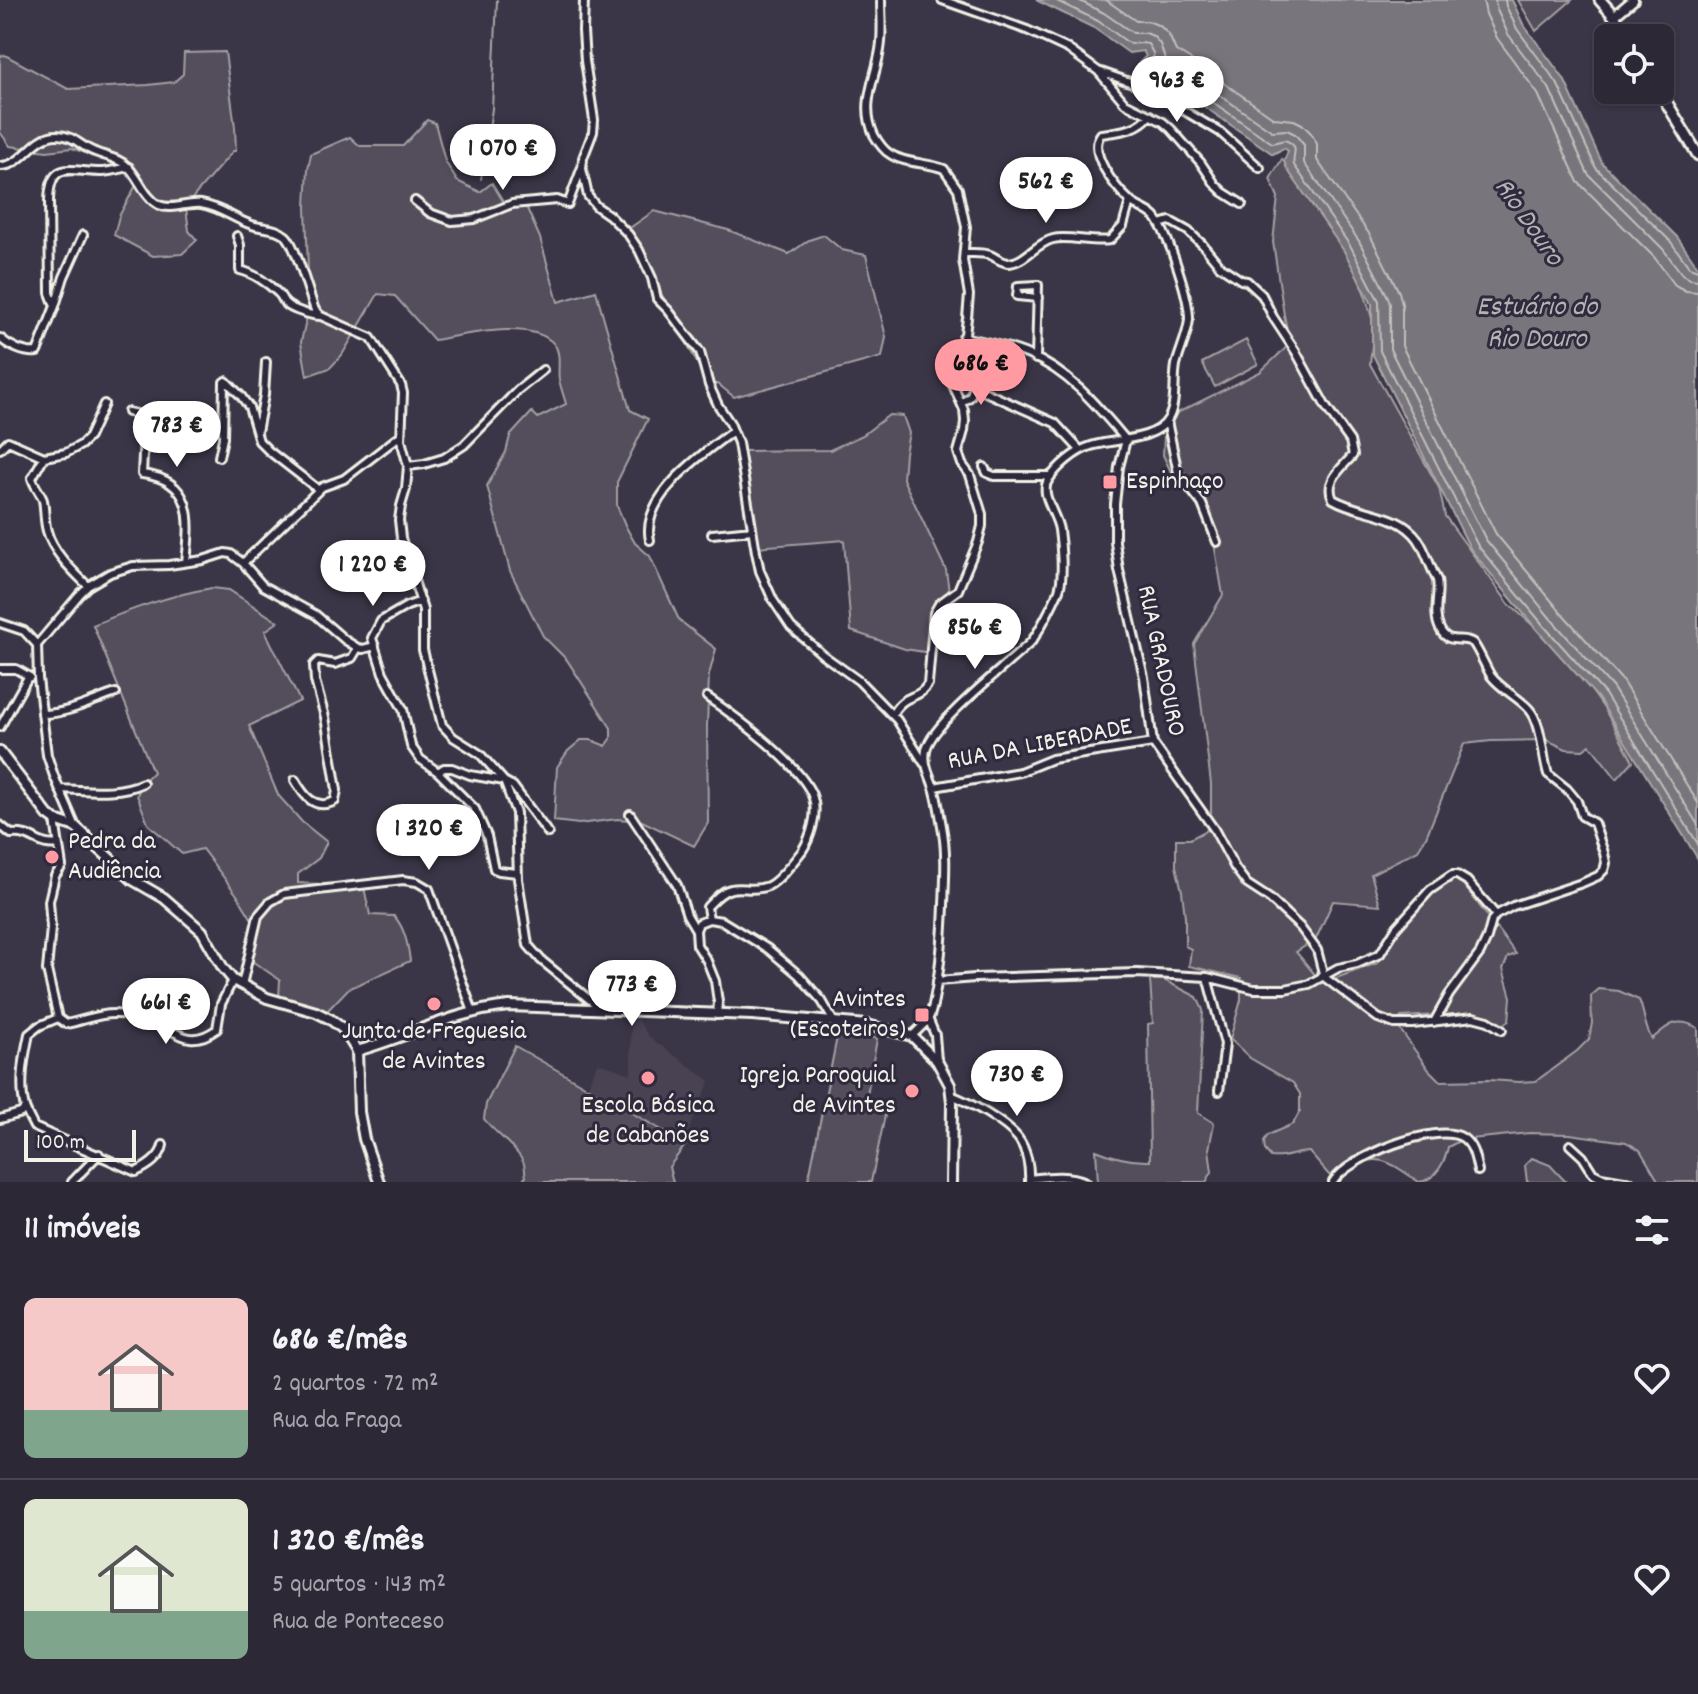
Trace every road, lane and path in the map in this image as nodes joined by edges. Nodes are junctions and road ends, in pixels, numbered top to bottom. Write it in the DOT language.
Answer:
graph roads {
  1 [pos="584,0"];
  2 [pos="881,0"];
  3 [pos="942,0"];
  4 [pos="1600,0"];
  5 [pos="1633,0"];
  6 [pos="1614,16"];
  7 [pos="1619,24"];
  8 [pos="1098,71"];
  9 [pos="1667,104"];
  10 [pos="1150,115"];
  11 [pos="1698,155"];
  12 [pos="583,164"];
  13 [pos="0,166"];
  14 [pos="129,167"];
  15 [pos="1260,168"];
  16 [pos="415,201"];
  17 [pos="1130,201"];
  18 [pos="1242,204"];
  19 [pos="1160,224"];
  20 [pos="83,235"];
  21 [pos="237,236"];
  22 [pos="965,253"];
  23 [pos="1038,298"];
  24 [pos="55,306"];
  25 [pos="321,316"];
  26 [pos="963,337"];
  27 [pos="0,338"];
  28 [pos="1036,359"];
  29 [pos="979,360"];
  30 [pos="266,362"];
  31 [pos="543,370"];
  32 [pos="974,387"];
  33 [pos="961,403"];
  34 [pos="104,404"];
  35 [pos="128,412"];
  36 [pos="1167,421"];
  37 [pos="733,431"];
  38 [pos="256,435"];
  39 [pos="401,435"];
  40 [pos="1126,440"];
  41 [pos="0,449"];
  42 [pos="1080,450"];
  43 [pos="44,457"];
  44 [pos="219,457"];
  45 [pos="408,466"];
  46 [pos="984,467"];
  47 [pos="1051,476"];
  48 [pos="319,490"];
  49 [pos="752,530"];
  50 [pos="712,534"];
  51 [pos="650,540"];
  52 [pos="1217,542"];
  53 [pos="186,562"];
  54 [pos="243,563"];
  55 [pos="88,586"];
  56 [pos="421,601"];
  57 [pos="0,623"];
  58 [pos="37,645"];
  59 [pos="375,646"];
  60 [pos="358,648"];
  61 [pos="0,669"];
  62 [pos="28,677"];
  63 [pos="38,678"];
  64 [pos="116,693"];
  65 [pos="707,697"];
  66 [pos="42,714"];
  67 [pos="892,715"];
  68 [pos="0,727"];
  69 [pos="1153,743"];
  70 [pos="0,752"];
  71 [pos="926,766"];
  72 [pos="438,772"];
  73 [pos="295,780"];
  74 [pos="504,781"];
  75 [pos="143,783"];
  76 [pos="934,787"];
  77 [pos="59,789"];
  78 [pos="630,814"];
  79 [pos="55,820"];
  80 [pos="0,825"];
  81 [pos="76,827"];
  82 [pos="548,833"];
  83 [pos="58,844"];
  84 [pos="517,873"];
  85 [pos="1496,915"];
  86 [pos="709,919"];
  87 [pos="696,930"];
  88 [pos="1207,977"];
  89 [pos="1324,977"];
  90 [pos="233,980"];
  91 [pos="937,981"];
  92 [pos="242,985"];
  93 [pos="601,1010"];
  94 [pos="473,1012"];
  95 [pos="717,1015"];
  96 [pos="58,1018"];
  97 [pos="928,1018"];
  98 [pos="834,1022"];
  99 [pos="1434,1022"];
  100 [pos="1502,1030"];
  101 [pos="912,1036"];
  102 [pos="355,1047"];
  103 [pos="937,1061"];
  104 [pos="1219,1091"];
  105 [pos="951,1095"];
  106 [pos="25,1108"];
  107 [pos="0,1119"];
  108 [pos="163,1145"];
  109 [pos="1570,1145"];
  110 [pos="99,1154"];
  111 [pos="1478,1171"];
  112 [pos="1029,1181"];
  113 [pos="72,1182"];
  114 [pos="379,1182"];
  115 [pos="951,1182"];
  116 [pos="1086,1182"];
  117 [pos="1333,1182"];
  118 [pos="1630,1182"];
  1 -- 12 [label="street"];
  2 -- 22 [label="street"];
  3 -- 8 [label="street"];
  4 -- 6 [label="main road"];
  5 -- 6 [label="street"];
  6 -- 7 [label="main road"];
  8 -- 10 [label="street"];
  8 -- 15 [label="street"];
  9 -- 11 [label="main road"];
  10 -- 17 [label="street"];
  10 -- 18 [label="street"];
  12 -- 16 [label="street"];
  12 -- 37 [label="street"];
  13 -- 14 [label="street"];
  14 -- 24 [label="street"];
  14 -- 25 [label="street"];
  17 -- 19 [label="street"];
  17 -- 22 [label="street"];
  19 -- 36 [label="street"];
  19 -- 85 [label="street"];
  20 -- 24 [label="street"];
  21 -- 25 [label="street"];
  22 -- 26 [label="street"];
  23 -- 28 [label="street"];
  24 -- 27 [label="street"];
  25 -- 39 [label="street"];
  26 -- 28 [label="street"];
  26 -- 33 [label="street"];
  28 -- 40 [label="street"];
  29 -- 32 [label="street"];
  30 -- 38 [label="street"];
  31 -- 45 [label="street"];
  32 -- 33 [label="street"];
  32 -- 42 [label="street"];
  33 -- 67 [label="street"];
  34 -- 43 [label="street"];
  35 -- 53 [label="street"];
  36 -- 40 [label="street"];
  36 -- 52 [label="street"];
  37 -- 49 [label="street"];
  37 -- 51 [label="street"];
  38 -- 44 [label="street"];
  38 -- 48 [label="street"];
  39 -- 45 [label="street"];
  39 -- 48 [label="street"];
  40 -- 42 [label="street"];
  40 -- 69 [label="street, RUA GRADOURO"];
  41 -- 43 [label="street"];
  42 -- 47 [label="street"];
  43 -- 55 [label="street"];
  45 -- 56 [label="street"];
  46 -- 47 [label="street"];
  47 -- 71 [label="street"];
  48 -- 54 [label="street"];
  49 -- 50 [label="street"];
  49 -- 67 [label="street"];
  53 -- 54 [label="street"];
  53 -- 55 [label="street"];
  54 -- 60 [label="street"];
  55 -- 58 [label="street"];
  56 -- 59 [label="street"];
  56 -- 74 [label="street"];
  57 -- 58 [label="street"];
  58 -- 63 [label="street"];
  59 -- 60 [label="street"];
  59 -- 72 [label="street"];
  60 -- 73 [label="street"];
  61 -- 62 [label="street"];
  62 -- 63 [label="street"];
  62 -- 68 [label="street"];
  63 -- 66 [label="street"];
  64 -- 66 [label="street"];
  65 -- 86 [label="street"];
  66 -- 77 [label="street"];
  67 -- 71 [label="street"];
  69 -- 76 [label="street, RUA DA LIBERDADE"];
  69 -- 89 [label="street, RUA GRADOURO"];
  70 -- 79 [label="street"];
  71 -- 76 [label="street"];
  72 -- 74 [label="street"];
  72 -- 84 [label="street"];
  74 -- 82 [label="street"];
  74 -- 84 [label="street"];
  75 -- 77 [label="street"];
  76 -- 91 [label="street"];
  77 -- 81 [label="street"];
  78 -- 87 [label="street"];
  79 -- 81 [label="street"];
  79 -- 83 [label="street"];
  80 -- 83 [label="street"];
  81 -- 90 [label="street"];
  83 -- 96 [label="street"];
  84 -- 93 [label="street"];
  85 -- 89 [label="street"];
  85 -- 99 [label="street"];
  86 -- 87 [label="street"];
  86 -- 98 [label="street"];
  87 -- 95 [label="street"];
  88 -- 89 [label="street"];
  88 -- 91 [label="street"];
  88 -- 104 [label="street"];
  89 -- 99 [label="street"];
  90 -- 92 [label="street"];
  90 -- 96 [label="street"];
  91 -- 97 [label="street"];
  92 -- 94 [label="street"];
  92 -- 102 [label="street"];
  93 -- 94 [label="street"];
  93 -- 95 [label="street"];
  94 -- 102 [label="street"];
  95 -- 98 [label="street"];
  96 -- 106 [label="street"];
  97 -- 101 [label="street"];
  97 -- 103 [label="street"];
  98 -- 101 [label="street"];
  99 -- 100 [label="street"];
  101 -- 103 [label="street"];
  102 -- 114 [label="street"];
  103 -- 105 [label="street"];
  105 -- 112 [label="street"];
  105 -- 115 [label="street"];
  106 -- 107 [label="street"];
  106 -- 110 [label="street"];
  108 -- 110 [label="street"];
  109 -- 118 [label="street"];
  110 -- 113 [label="street"];
  111 -- 117 [label="street"];
  112 -- 116 [label="street"];
}
